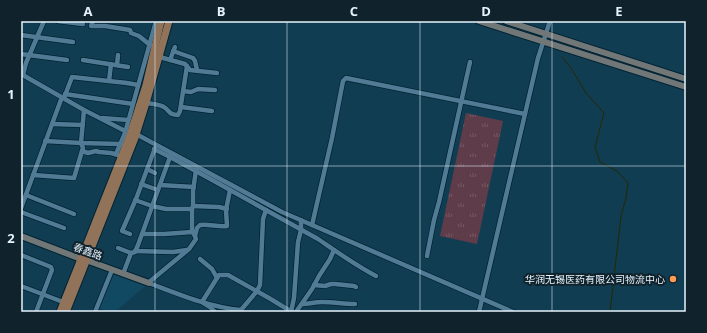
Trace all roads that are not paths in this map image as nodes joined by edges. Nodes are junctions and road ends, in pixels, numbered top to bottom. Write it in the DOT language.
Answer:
graph roads {
  1 [pos="44,21"];
  2 [pos="58,21"];
  3 [pos="93,21"];
  4 [pos="156,21"];
  5 [pos="161,21"];
  6 [pos="169,21"];
  7 [pos="479,21"];
  8 [pos="506,21"];
  9 [pos="550,21"];
  10 [pos="83,24"];
  11 [pos="546,34"];
  12 [pos="21,35"];
  13 [pos="37,37"];
  14 [pos="543,41"];
  15 [pos="73,42"];
  16 [pos="150,45"];
  17 [pos="21,54"];
  18 [pos="30,55"];
  19 [pos="118,55"];
  20 [pos="153,55"];
  21 [pos="67,60"];
  22 [pos="83,60"];
  23 [pos="170,60"];
  24 [pos="470,62"];
  25 [pos="111,64"];
  26 [pos="117,65"];
  27 [pos="187,66"];
  28 [pos="128,67"];
  29 [pos="197,70"];
  30 [pos="217,73"];
  31 [pos="22,74"];
  32 [pos="686,79"];
  33 [pos="109,81"];
  34 [pos="138,85"];
  35 [pos="686,87"];
  36 [pos="215,90"];
  37 [pos="183,92"];
  38 [pos="64,96"];
  39 [pos="462,102"];
  40 [pos="147,103"];
  41 [pos="133,104"];
  42 [pos="181,107"];
  43 [pos="84,110"];
  44 [pos="212,111"];
  45 [pos="525,114"];
  46 [pos="99,118"];
  47 [pos="128,120"];
  48 [pos="52,124"];
  49 [pos="83,125"];
  50 [pos="125,131"];
  51 [pos="136,134"];
  52 [pos="45,142"];
  53 [pos="81,144"];
  54 [pos="121,144"];
  55 [pos="155,147"];
  56 [pos="82,151"];
  57 [pos="119,155"];
  58 [pos="170,157"];
  59 [pos="147,169"];
  60 [pos="196,170"];
  61 [pos="155,172"];
  62 [pos="33,175"];
  63 [pos="141,184"];
  64 [pos="160,185"];
  65 [pos="194,187"];
  66 [pos="158,190"];
  67 [pos="230,190"];
  68 [pos="26,195"];
  69 [pos="135,200"];
  70 [pos="152,206"];
  71 [pos="21,208"];
  72 [pos="193,208"];
  73 [pos="227,209"];
  74 [pos="266,210"];
  75 [pos="21,212"];
  76 [pos="74,214"];
  77 [pos="301,220"];
  78 [pos="312,224"];
  79 [pos="64,228"];
  80 [pos="301,230"];
  81 [pos="192,232"];
  82 [pos="21,233"];
  83 [pos="130,234"];
  84 [pos="142,234"];
  85 [pos="21,236"];
  86 [pos="195,236"];
  87 [pos="118,248"];
  88 [pos="188,250"];
  89 [pos="334,250"];
  90 [pos="133,252"];
  91 [pos="21,255"];
  92 [pos="427,256"];
  93 [pos="83,259"];
  94 [pos="200,259"];
  95 [pos="112,270"];
  96 [pos="123,274"];
  97 [pos="376,276"];
  98 [pos="217,278"];
  99 [pos="148,283"];
  100 [pos="314,285"];
  101 [pos="21,286"];
  102 [pos="356,287"];
  103 [pos="258,292"];
  104 [pos="43,294"];
  105 [pos="482,299"];
  106 [pos="63,302"];
  107 [pos="202,302"];
  108 [pos="302,304"];
  109 [pos="355,304"];
  110 [pos="240,311"];
  111 [pos="36,312"];
  112 [pos="60,312"];
  113 [pos="66,312"];
  114 [pos="95,312"];
  115 [pos="215,312"];
  116 [pos="291,312"];
  117 [pos="296,312"];
  118 [pos="479,312"];
  119 [pos="513,312"];
  1 -- 13 [label="street"];
  2 -- 10 [label="street"];
  3 -- 16 [label="street"];
  4 -- 16 [label="street"];
  5 -- 20 [label="main road"];
  6 -- 20 [label="main road"];
  7 -- 14 [label="main road"];
  8 -- 11 [label="main road"];
  9 -- 11 [label="street"];
  11 -- 14 [label="street"];
  11 -- 32 [label="main road"];
  12 -- 13 [label="street"];
  13 -- 15 [label="street"];
  13 -- 18 [label="street"];
  14 -- 35 [label="main road"];
  14 -- 45 [label="street"];
  16 -- 20 [label="street"];
  17 -- 18 [label="street"];
  18 -- 21 [label="street"];
  18 -- 31 [label="street"];
  19 -- 26 [label="street"];
  20 -- 23 [label="street"];
  20 -- 34 [label="street"];
  20 -- 40 [label="main road"];
  20 -- 57 [label="main road"];
  22 -- 25 [label="street"];
  23 -- 27 [label="street"];
  23 -- 29 [label="street"];
  24 -- 39 [label="street"];
  25 -- 26 [label="street"];
  25 -- 33 [label="street"];
  26 -- 28 [label="street"];
  27 -- 29 [label="street"];
  27 -- 37 [label="street"];
  29 -- 30 [label="street"];
  31 -- 38 [label="street"];
  33 -- 34 [label="street"];
  33 -- 38 [label="street"];
  34 -- 41 [label="street"];
  36 -- 37 [label="street"];
  37 -- 42 [label="street"];
  38 -- 41 [label="street"];
  38 -- 43 [label="street"];
  38 -- 48 [label="street"];
  39 -- 45 [label="street"];
  39 -- 78 [label="street"];
  39 -- 92 [label="street"];
  40 -- 42 [label="street"];
  40 -- 51 [label="main road"];
  41 -- 47 [label="street"];
  42 -- 44 [label="street"];
  43 -- 46 [label="street"];
  43 -- 49 [label="street"];
  45 -- 105 [label="street"];
  46 -- 47 [label="street"];
  46 -- 50 [label="street"];
  47 -- 50 [label="street"];
  48 -- 49 [label="street"];
  48 -- 52 [label="street"];
  49 -- 53 [label="street"];
  50 -- 54 [label="street"];
  51 -- 55 [label="street"];
  51 -- 93 [label="main road"];
  52 -- 53 [label="street"];
  52 -- 62 [label="street"];
  53 -- 54 [label="street"];
  53 -- 56 [label="street"];
  54 -- 57 [label="street"];
  55 -- 58 [label="street"];
  55 -- 59 [label="street"];
  55 -- 77 [label="street"];
  56 -- 57 [label="street"];
  56 -- 62 [label="street"];
  57 -- 93 [label="main road"];
  58 -- 60 [label="street"];
  58 -- 64 [label="street"];
  59 -- 61 [label="street"];
  59 -- 63 [label="street"];
  60 -- 65 [label="street"];
  60 -- 67 [label="street"];
  62 -- 68 [label="street"];
  63 -- 66 [label="street"];
  63 -- 69 [label="street"];
  64 -- 65 [label="street"];
  64 -- 66 [label="street"];
  65 -- 72 [label="street"];
  66 -- 70 [label="street"];
  67 -- 73 [label="street"];
  67 -- 74 [label="street"];
  68 -- 71 [label="street"];
  68 -- 76 [label="street"];
  69 -- 70 [label="street"];
  69 -- 83 [label="street"];
  70 -- 72 [label="street"];
  70 -- 84 [label="street"];
  72 -- 73 [label="street"];
  72 -- 81 [label="street"];
  73 -- 86 [label="street"];
  74 -- 80 [label="street"];
  74 -- 103 [label="street"];
  75 -- 79 [label="street"];
  77 -- 78 [label="street"];
  77 -- 80 [label="street"];
  78 -- 105 [label="street"];
  80 -- 89 [label="street"];
  80 -- 116 [label="street"];
  81 -- 84 [label="street"];
  81 -- 86 [label="street"];
  82 -- 93 [label="main road, 春鑫路"];
  84 -- 90 [label="street"];
  85 -- 93 [label="main road, 春鑫路"];
  86 -- 88 [label="street"];
  87 -- 90 [label="street"];
  88 -- 90 [label="street"];
  88 -- 99 [label="street"];
  89 -- 97 [label="street"];
  89 -- 100 [label="street"];
  90 -- 96 [label="street"];
  91 -- 104 [label="street"];
  93 -- 95 [label="main road, 春鑫路"];
  93 -- 106 [label="main road"];
  93 -- 113 [label="main road"];
  94 -- 98 [label="street"];
  95 -- 96 [label="main road, 春鑫路"];
  95 -- 114 [label="street"];
  96 -- 99 [label="main road, 春鑫路"];
  98 -- 103 [label="street"];
  98 -- 107 [label="street"];
  99 -- 107 [label="street"];
  100 -- 102 [label="street"];
  100 -- 108 [label="street"];
  101 -- 104 [label="street"];
  103 -- 110 [label="street"];
  103 -- 116 [label="street"];
  104 -- 106 [label="street"];
  104 -- 111 [label="street"];
  105 -- 118 [label="street"];
  105 -- 119 [label="street"];
  106 -- 112 [label="main road"];
  107 -- 110 [label="street"];
  107 -- 115 [label="street"];
  108 -- 109 [label="street"];
  108 -- 117 [label="street"];
}
